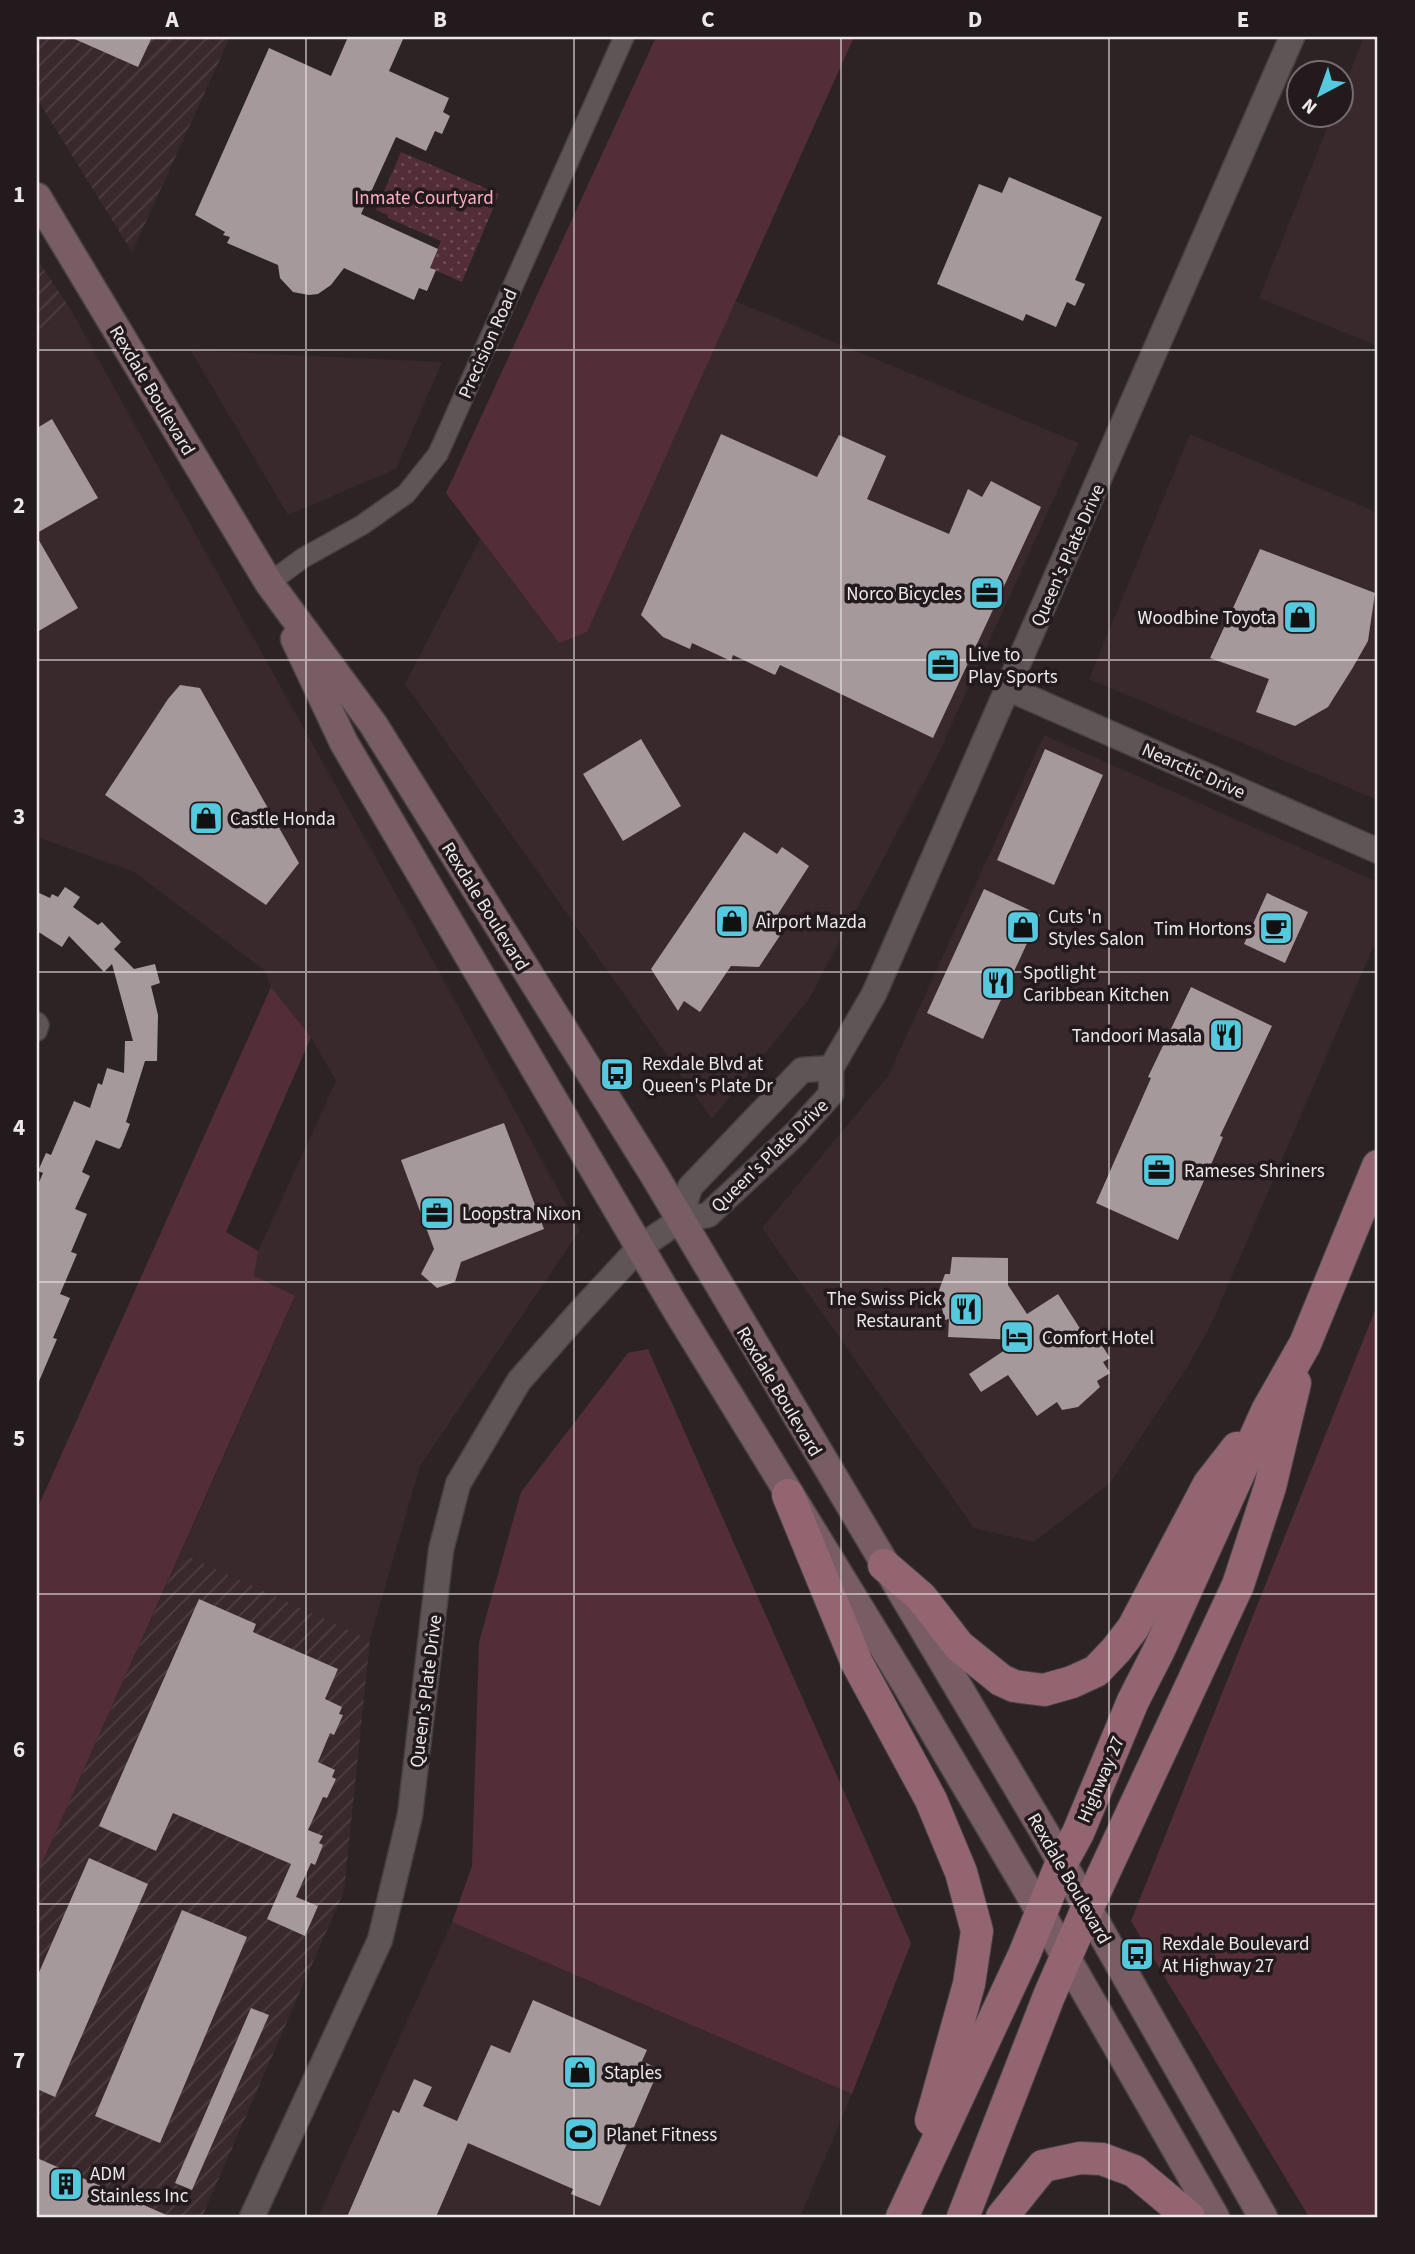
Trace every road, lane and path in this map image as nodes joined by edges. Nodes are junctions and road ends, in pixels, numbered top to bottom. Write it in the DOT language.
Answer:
graph roads {
  1 [pos="624,37"];
  2 [pos="1292,37"];
  3 [pos="37,197"];
  4 [pos="269,583"];
  5 [pos="1009,689"];
  6 [pos="1378,851"];
  7 [pos="37,1022"];
  8 [pos="37,1031"];
  9 [pos="831,1068"];
  10 [pos="1378,1166"];
  11 [pos="680,1220"];
  12 [pos="639,1248"];
  13 [pos="1305,1344"];
  14 [pos="1266,1411"];
  15 [pos="788,1495"];
  16 [pos="884,1565"];
  17 [pos="1061,1864"];
  18 [pos="1087,1909"];
  19 [pos="1041,1914"];
  20 [pos="1066,1959"];
  21 [pos="903,2216"];
  22 [pos="253,2217"];
  23 [pos="963,2217"];
  24 [pos="1002,2217"];
  25 [pos="1189,2217"];
  26 [pos="1215,2217"];
  27 [pos="1263,2217"];
  1 -- 4 [label="street, Precision Road"];
  2 -- 5 [label="street, Queen's Plate Drive"];
  3 -- 4 [label="main road, Rexdale Boulevard"];
  4 -- 11 [label="main road, Rexdale Boulevard"];
  4 -- 12 [label="main road, Rexdale Boulevard"];
  5 -- 6 [label="street, Nearctic Drive"];
  5 -- 9 [label="street, Queen's Plate Drive"];
  7 -- 8 [label="street"];
  9 -- 11 [label="street, Queen's Plate Drive"];
  9 -- 11 [label="street, Queen's Plate Drive"];
  10 -- 13 [label="main road, Highway 27"];
  11 -- 12 [label="street, Queen's Plate Drive"];
  11 -- 16 [label="main road, Rexdale Boulevard"];
  12 -- 15 [label="main road, Rexdale Boulevard"];
  12 -- 22 [label="street, Queen's Plate Drive"];
  13 -- 14 [label="main road, Highway 27"];
  13 -- 18 [label="main road, Highway 27"];
  14 -- 16 [label="main road"];
  14 -- 17 [label="main road, Highway 27"];
  15 -- 19 [label="main road, Rexdale Boulevard"];
  15 -- 21 [label="main road"];
  16 -- 17 [label="main road, Rexdale Boulevard"];
  17 -- 18 [label="main road, Rexdale Boulevard"];
  17 -- 19 [label="main road, Highway 27"];
  18 -- 20 [label="main road, Highway 27"];
  18 -- 27 [label="main road, Rexdale Boulevard"];
  19 -- 20 [label="main road, Rexdale Boulevard"];
  19 -- 21 [label="main road, Highway 27"];
  20 -- 23 [label="main road, Highway 27"];
  20 -- 26 [label="main road, Rexdale Boulevard"];
  24 -- 25 [label="main road"];
}
